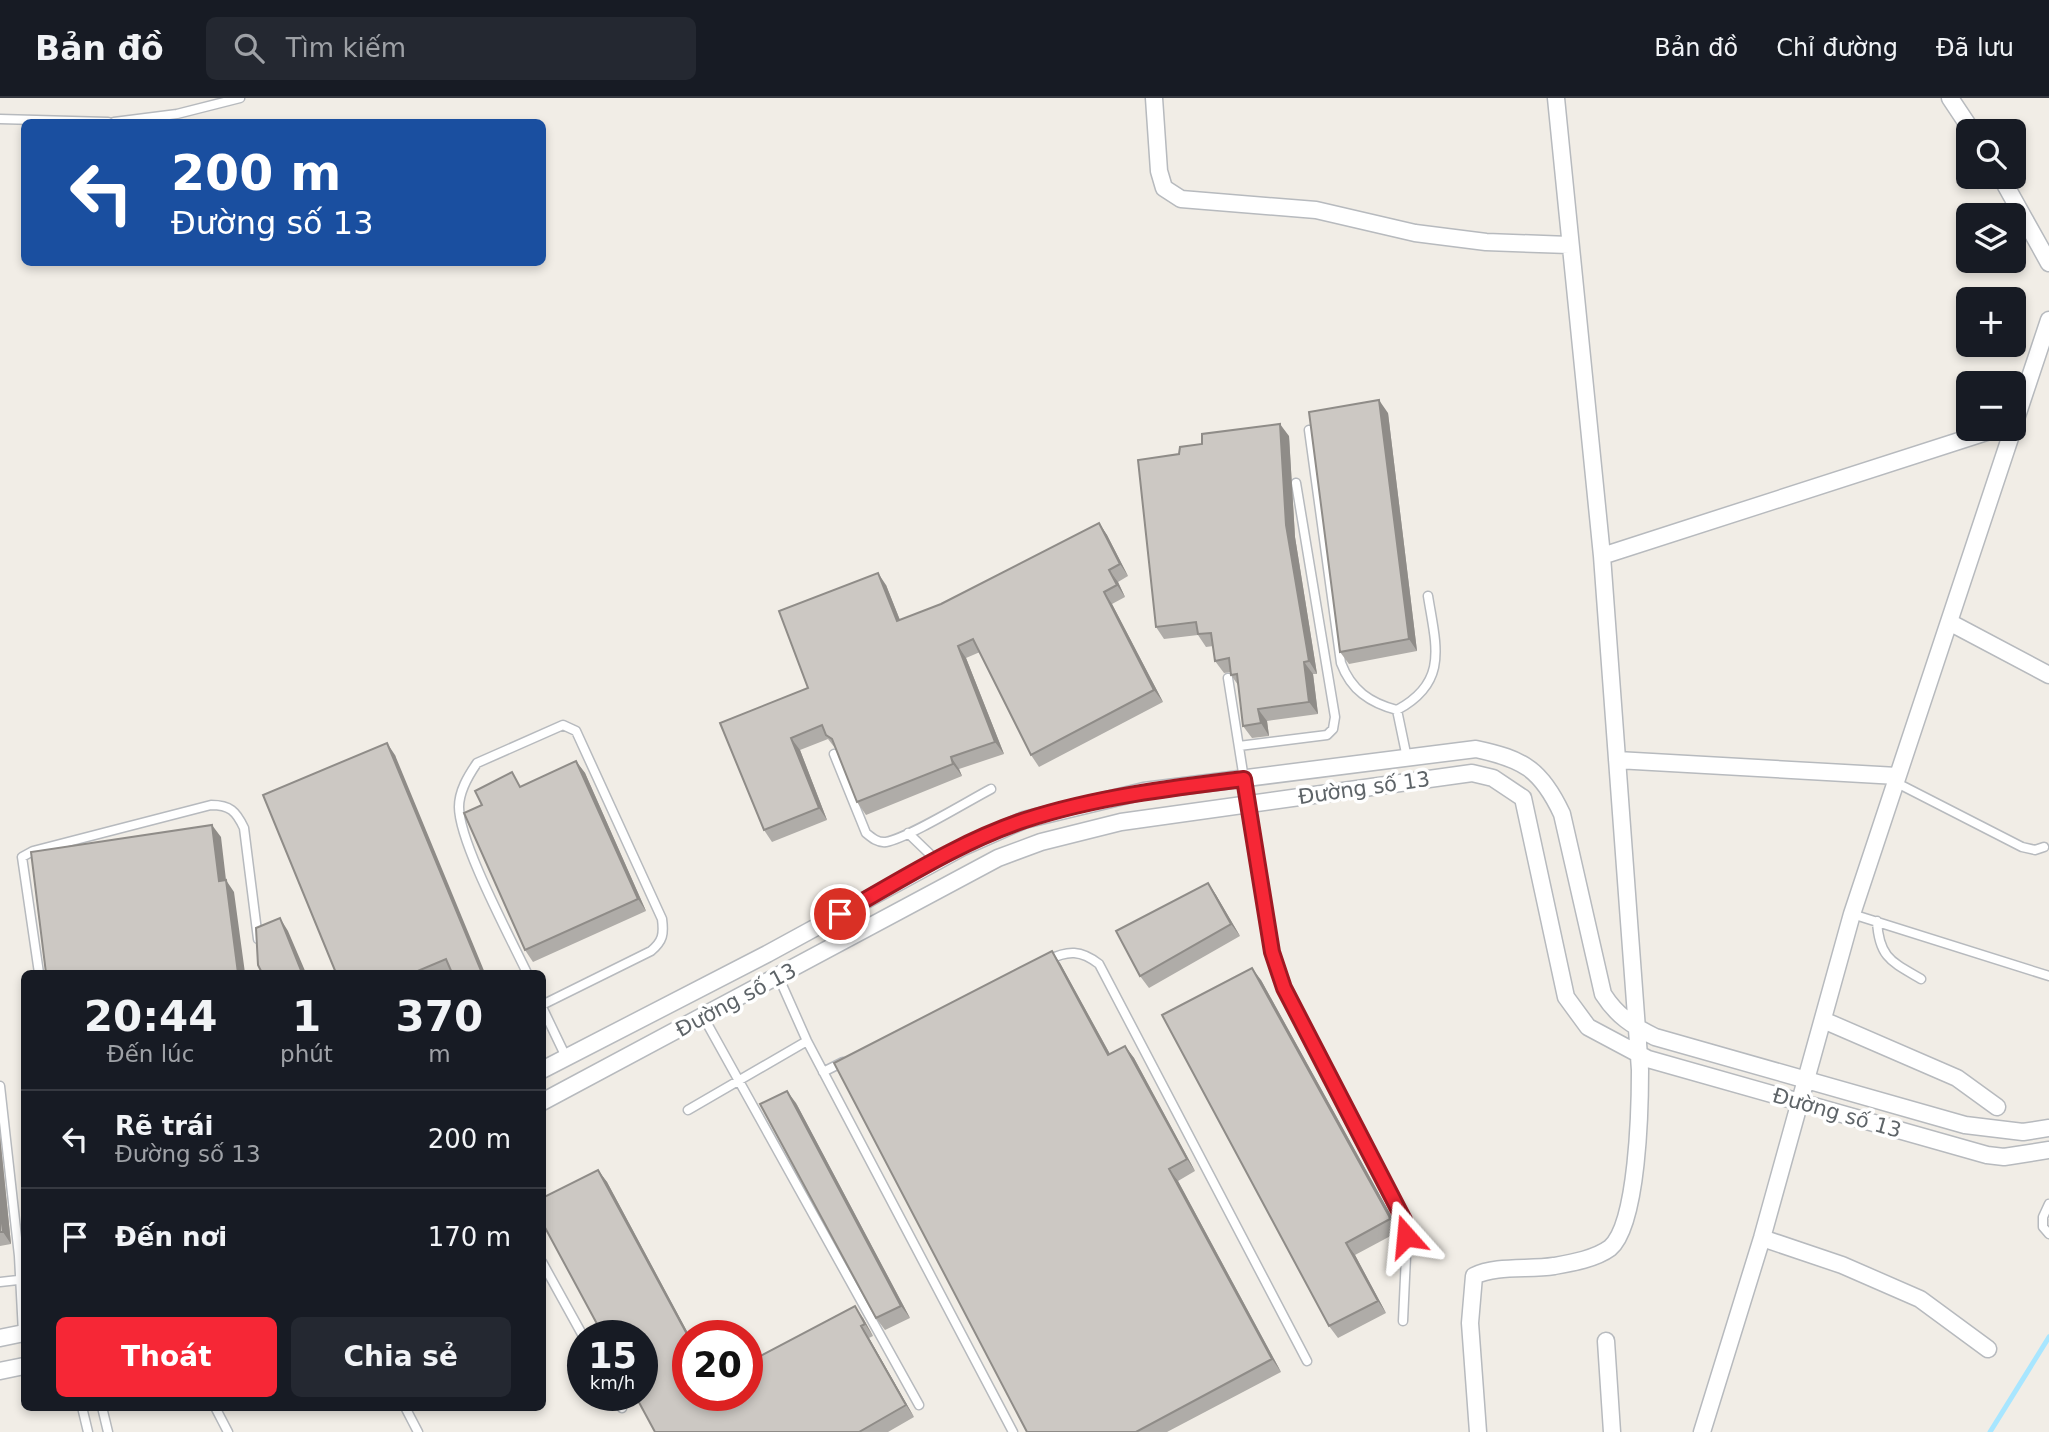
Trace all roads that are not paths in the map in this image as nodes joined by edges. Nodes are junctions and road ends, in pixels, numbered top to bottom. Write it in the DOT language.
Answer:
graph roads {
  1 [pos="240,98"];
  2 [pos="1154,98"];
  3 [pos="1556,98"];
  4 [pos="1950,98"];
  5 [pos="0,119"];
  6 [pos="138,119"];
  7 [pos="1964,119"];
  8 [pos="21,120"];
  9 [pos="2008,189"];
  10 [pos="1569,245"];
  11 [pos="2049,262"];
  12 [pos="2049,320"];
  13 [pos="2026,389"];
  14 [pos="1309,430"];
  15 [pos="1959,441"];
  16 [pos="2009,441"];
  17 [pos="1296,483"];
  18 [pos="1602,556"];
  19 [pos="1428,596"];
  20 [pos="1949,622"];
  21 [pos="2049,675"];
  22 [pos="1228,678"];
  23 [pos="1397,710"];
  24 [pos="1239,746"];
  25 [pos="834,754"];
  26 [pos="1407,758"];
  27 [pos="1617,760"];
  28 [pos="1521,762"];
  29 [pos="1244,779"];
  30 [pos="1896,779"];
  31 [pos="1510,787"];
  32 [pos="991,789"];
  33 [pos="1247,805"];
  34 [pos="908,832"];
  35 [pos="2043,847"];
  36 [pos="936,860"];
  37 [pos="1852,914"];
  38 [pos="1877,921"];
  39 [pos="258,947"];
  40 [pos="767,954"];
  41 [pos="1035,966"];
  42 [pos="39,970"];
  43 [pos="526,970"];
  44 [pos="2049,976"];
  45 [pos="779,978"];
  46 [pos="1921,979"];
  47 [pos="546,1004"];
  48 [pos="546,1015"];
  49 [pos="704,1018"];
  50 [pos="1823,1020"];
  51 [pos="1637,1028"];
  52 [pos="807,1041"];
  53 [pos="1639,1055"];
  54 [pos="566,1058"];
  55 [pos="848,1060"];
  56 [pos="546,1068"];
  57 [pos="823,1072"];
  58 [pos="1807,1077"];
  59 [pos="578,1082"];
  60 [pos="738,1083"];
  61 [pos="0,1086"];
  62 [pos="546,1100"];
  63 [pos="1800,1102"];
  64 [pos="1997,1107"];
  65 [pos="688,1110"];
  66 [pos="2049,1128"];
  67 [pos="2049,1150"];
  68 [pos="2049,1204"];
  69 [pos="2049,1234"];
  70 [pos="1762,1238"];
  71 [pos="546,1269"];
  72 [pos="18,1280"];
  73 [pos="0,1282"];
  74 [pos="21,1306"];
  75 [pos="574,1320"];
  76 [pos="1403,1321"];
  77 [pos="21,1334"];
  78 [pos="0,1338"];
  79 [pos="1606,1341"];
  80 [pos="1988,1349"];
  81 [pos="1307,1362"];
  82 [pos="21,1367"];
  83 [pos="0,1371"];
  84 [pos="919,1405"];
  85 [pos="83,1411"];
  86 [pos="103,1411"];
  87 [pos="217,1411"];
  88 [pos="407,1411"];
  89 [pos="88,1432"];
  90 [pos="108,1432"];
  91 [pos="228,1432"];
  92 [pos="418,1432"];
  93 [pos="1013,1432"];
  94 [pos="1478,1432"];
  95 [pos="1612,1432"];
  96 [pos="1702,1432"];
  1 -- 6 [label="lane"];
  2 -- 10 [label="street"];
  3 -- 10 [label="street"];
  4 -- 7 [label="street"];
  5 -- 8 [label="lane"];
  9 -- 11 [label="street"];
  10 -- 18 [label="street"];
  12 -- 13 [label="street"];
  14 -- 23 [label="lane"];
  15 -- 18 [label="street"];
  16 -- 20 [label="street"];
  17 -- 24 [label="lane"];
  18 -- 27 [label="street"];
  19 -- 23 [label="lane"];
  20 -- 21 [label="street"];
  20 -- 30 [label="street"];
  22 -- 24 [label="lane"];
  23 -- 26 [label="lane"];
  24 -- 29 [label="lane"];
  25 -- 34 [label="lane"];
  26 -- 28 [label="street, Đường số 13"];
  26 -- 29 [label="street, Đường số 13"];
  27 -- 30 [label="street"];
  27 -- 51 [label="street"];
  28 -- 31 [label="street"];
  28 -- 51 [label="street, Đường số 13"];
  29 -- 33 [label="street"];
  29 -- 36 [label="street, Đường số 13"];
  30 -- 35 [label="lane"];
  30 -- 37 [label="street"];
  31 -- 33 [label="street, Đường số 13"];
  31 -- 53 [label="street, Đường số 13"];
  32 -- 34 [label="lane"];
  33 -- 45 [label="street, Đường số 13"];
  33 -- 76 [label="lane"];
  34 -- 36 [label="lane"];
  36 -- 40 [label="street, Đường số 13"];
  37 -- 38 [label="lane"];
  37 -- 50 [label="street"];
  38 -- 44 [label="lane"];
  38 -- 46 [label="lane"];
  39 -- 42 [label="lane"];
  40 -- 45 [label="street"];
  40 -- 54 [label="street, Đường số 13"];
  41 -- 81 [label="lane"];
  43 -- 47 [label="lane"];
  45 -- 49 [label="street, Đường số 13"];
  45 -- 52 [label="lane"];
  48 -- 54 [label="lane"];
  49 -- 59 [label="street, Đường số 13"];
  49 -- 60 [label="lane"];
  50 -- 58 [label="street"];
  50 -- 64 [label="street"];
  51 -- 53 [label="street"];
  51 -- 58 [label="street, Đường số 13"];
  52 -- 57 [label="lane"];
  52 -- 60 [label="lane"];
  53 -- 63 [label="street, Đường số 13"];
  53 -- 94 [label="street"];
  54 -- 56 [label="street, Đường số 13"];
  54 -- 59 [label="street"];
  55 -- 57 [label="lane"];
  57 -- 93 [label="lane"];
  58 -- 63 [label="street"];
  58 -- 66 [label="street, Đường số 13"];
  59 -- 62 [label="street, Đường số 13"];
  60 -- 65 [label="lane"];
  60 -- 84 [label="lane"];
  61 -- 72 [label="lane"];
  63 -- 67 [label="street, Đường số 13"];
  63 -- 70 [label="street"];
  68 -- 69 [label="lane"];
  70 -- 80 [label="street"];
  70 -- 96 [label="street"];
  71 -- 75 [label="lane"];
  72 -- 73 [label="lane"];
  72 -- 74 [label="lane"];
  77 -- 78 [label="street"];
  79 -- 95 [label="street"];
  82 -- 83 [label="street"];
  85 -- 89 [label="lane"];
  86 -- 90 [label="lane"];
  87 -- 91 [label="lane"];
  88 -- 92 [label="lane"];
}
